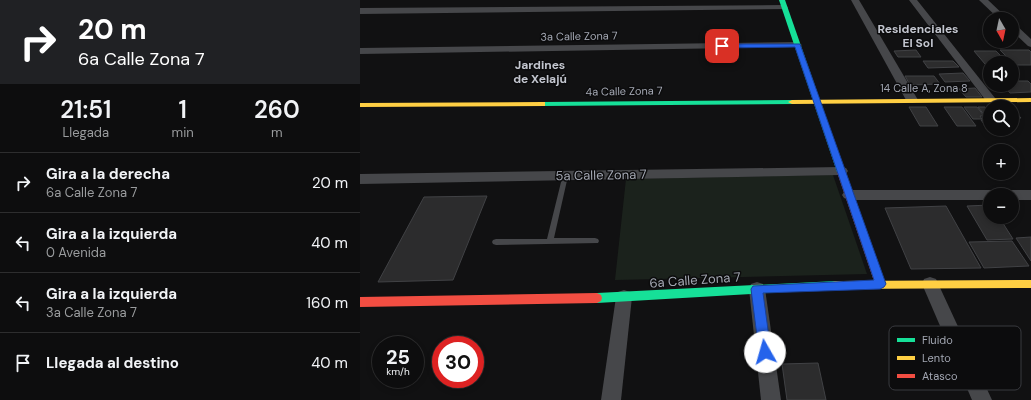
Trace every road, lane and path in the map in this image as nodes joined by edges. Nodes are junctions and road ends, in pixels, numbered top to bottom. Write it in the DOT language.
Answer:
graph roads {
  1 [pos="847,0"];
  2 [pos="856,0"];
  3 [pos="913,0"];
  4 [pos="922,0"];
  5 [pos="983,0"];
  6 [pos="783,3"];
  7 [pos="360,11"];
  8 [pos="996,12"];
  9 [pos="1019,33"];
  10 [pos="1031,44"];
  11 [pos="797,45"];
  12 [pos="360,51"];
  13 [pos="983,76"];
  14 [pos="996,92"];
  15 [pos="901,100"];
  16 [pos="912,100"];
  17 [pos="983,100"];
  18 [pos="991,100"];
  19 [pos="1002,100"];
  20 [pos="1019,100"];
  21 [pos="1031,100"];
  22 [pos="817,101"];
  23 [pos="360,105"];
  24 [pos="841,171"];
  25 [pos="565,176"];
  26 [pos="360,179"];
  27 [pos="849,195"];
  28 [pos="983,195"];
  29 [pos="1019,195"];
  30 [pos="1031,195"];
  31 [pos="550,241"];
  32 [pos="595,241"];
  33 [pos="496,242"];
  34 [pos="880,284"];
  35 [pos="930,284"];
  36 [pos="1031,284"];
  37 [pos="757,289"];
  38 [pos="624,297"];
  39 [pos="360,302"];
  40 [pos="949,326"];
  41 [pos="978,390"];
  42 [pos="611,400"];
  43 [pos="771,400"];
  44 [pos="982,400"];
  1 -- 15 [label="street"];
  2 -- 16 [label="street"];
  3 -- 18 [label="street"];
  4 -- 13 [label="street"];
  5 -- 8 [label="street"];
  6 -- 7 [label="street"];
  6 -- 11 [label="street"];
  9 -- 10 [label="street"];
  11 -- 12 [label="street, 3a Calle Zona 7"];
  11 -- 22 [label="street"];
  14 -- 19 [label="street"];
  15 -- 16 [label="street, 14 Calle A, Zona 8"];
  15 -- 22 [label="street, 14 Calle A, Zona 8"];
  16 -- 17 [label="street, 14 Calle A, Zona 8"];
  20 -- 21 [label="street, 14 Calle A, Zona 8"];
  22 -- 23 [label="street, 4a Calle Zona 7"];
  22 -- 24 [label="street"];
  24 -- 25 [label="street, 5a Calle Zona 7"];
  24 -- 27 [label="street"];
  25 -- 26 [label="street, 5a Calle Zona 7"];
  25 -- 31 [label="lane"];
  27 -- 28 [label="street"];
  27 -- 34 [label="street"];
  29 -- 30 [label="street"];
  31 -- 32 [label="lane"];
  31 -- 33 [label="lane"];
  34 -- 35 [label="street, 6a Calle Zona 7"];
  34 -- 37 [label="street, 6a Calle Zona 7"];
  35 -- 36 [label="street, 6a Calle Zona 7"];
  35 -- 40 [label="street"];
  37 -- 38 [label="street, 6a Calle Zona 7"];
  37 -- 43 [label="street"];
  38 -- 39 [label="street, 6a Calle Zona 7"];
  38 -- 42 [label="street"];
  41 -- 44 [label="street"];
}
